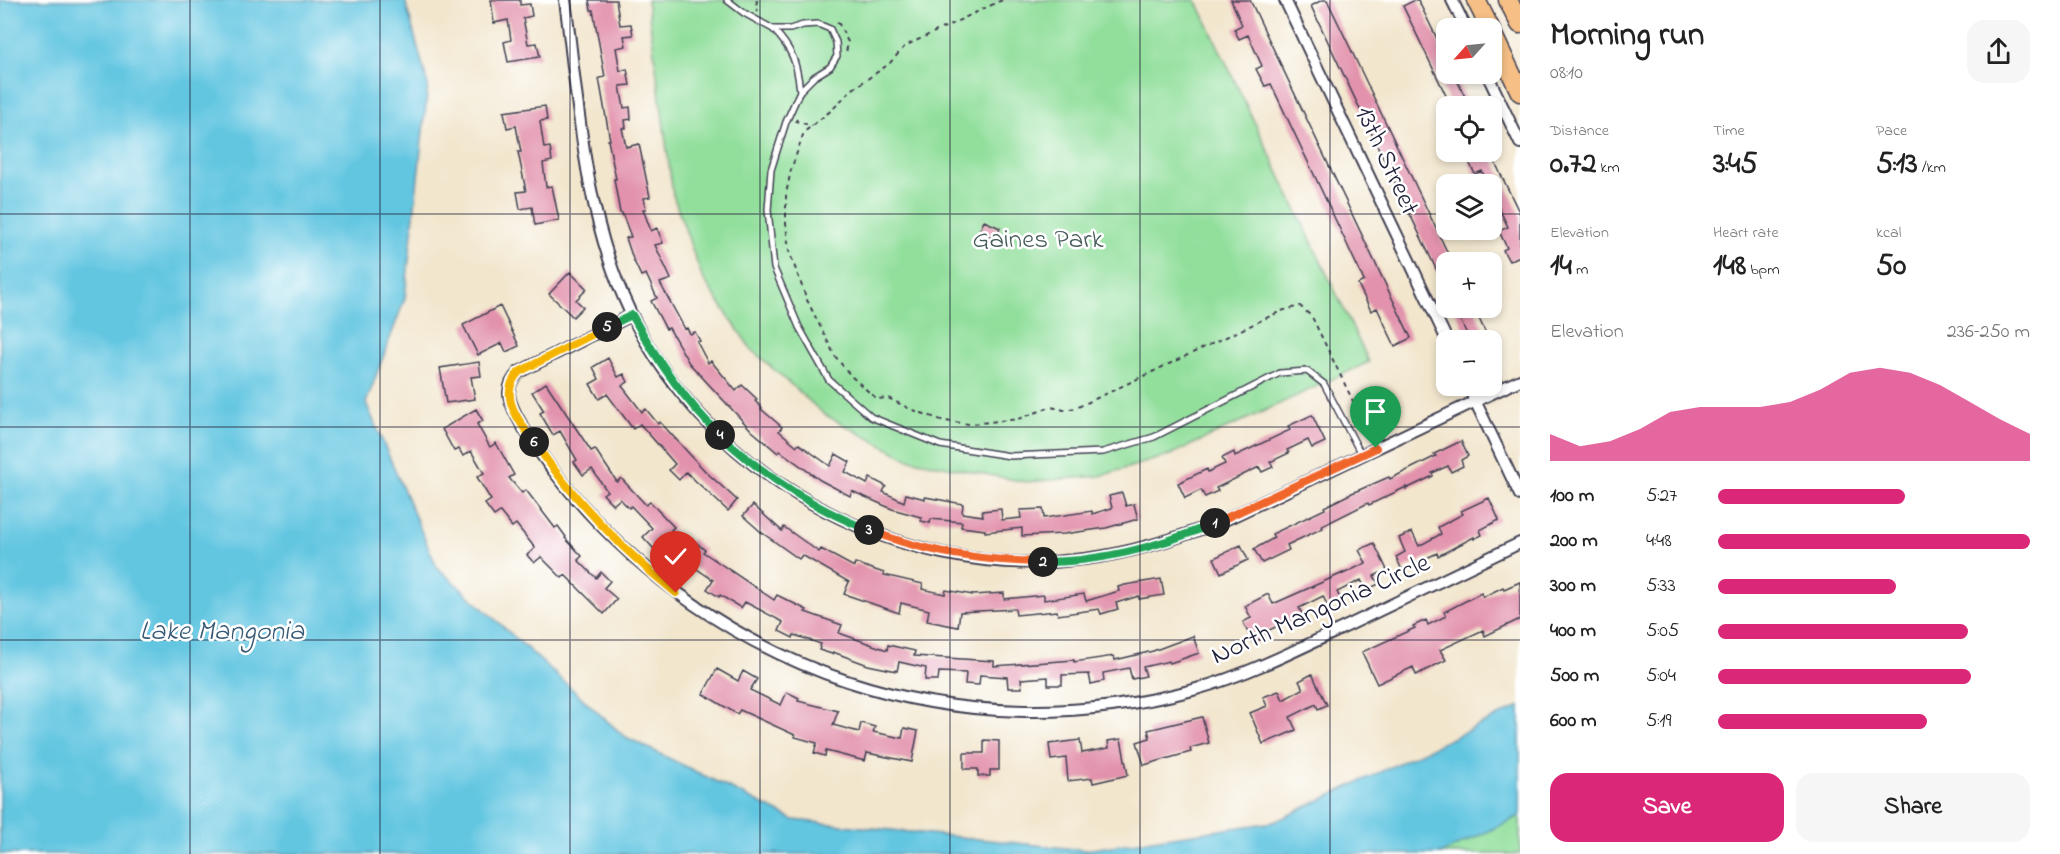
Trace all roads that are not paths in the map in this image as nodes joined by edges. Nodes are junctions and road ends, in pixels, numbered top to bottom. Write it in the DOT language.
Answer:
graph roads {
  1 [pos="565,0"];
  2 [pos="728,0"];
  3 [pos="1285,0"];
  4 [pos="1452,0"];
  5 [pos="1476,0"];
  6 [pos="1508,0"];
  7 [pos="1461,18"];
  8 [pos="1484,18"];
  9 [pos="1520,24"];
  10 [pos="773,29"];
  11 [pos="1502,55"];
  12 [pos="1492,84"];
  13 [pos="800,92"];
  14 [pos="1520,92"];
  15 [pos="1520,143"];
  16 [pos="632,315"];
  17 [pos="1442,330"];
  18 [pos="1520,380"];
  19 [pos="1473,396"];
  20 [pos="1475,401"];
  21 [pos="1361,454"];
  22 [pos="1520,495"];
  23 [pos="1520,543"];
  1 -- 16 [label="street"];
  2 -- 10 [label="lane"];
  3 -- 17 [label="street, 13th Street"];
  4 -- 7 [label="street"];
  5 -- 8 [label="main road"];
  6 -- 9 [label="main road"];
  10 -- 13 [label="lane"];
  10 -- 13 [label="lane"];
  11 -- 14 [label="main road"];
  12 -- 15 [label="street"];
  13 -- 21 [label="lane"];
  16 -- 21 [label="street"];
  16 -- 23 [label="street, North Mangonia Circle"];
  18 -- 20 [label="street"];
  19 -- 20 [label="street"];
  20 -- 21 [label="street"];
  20 -- 22 [label="street"];
}
